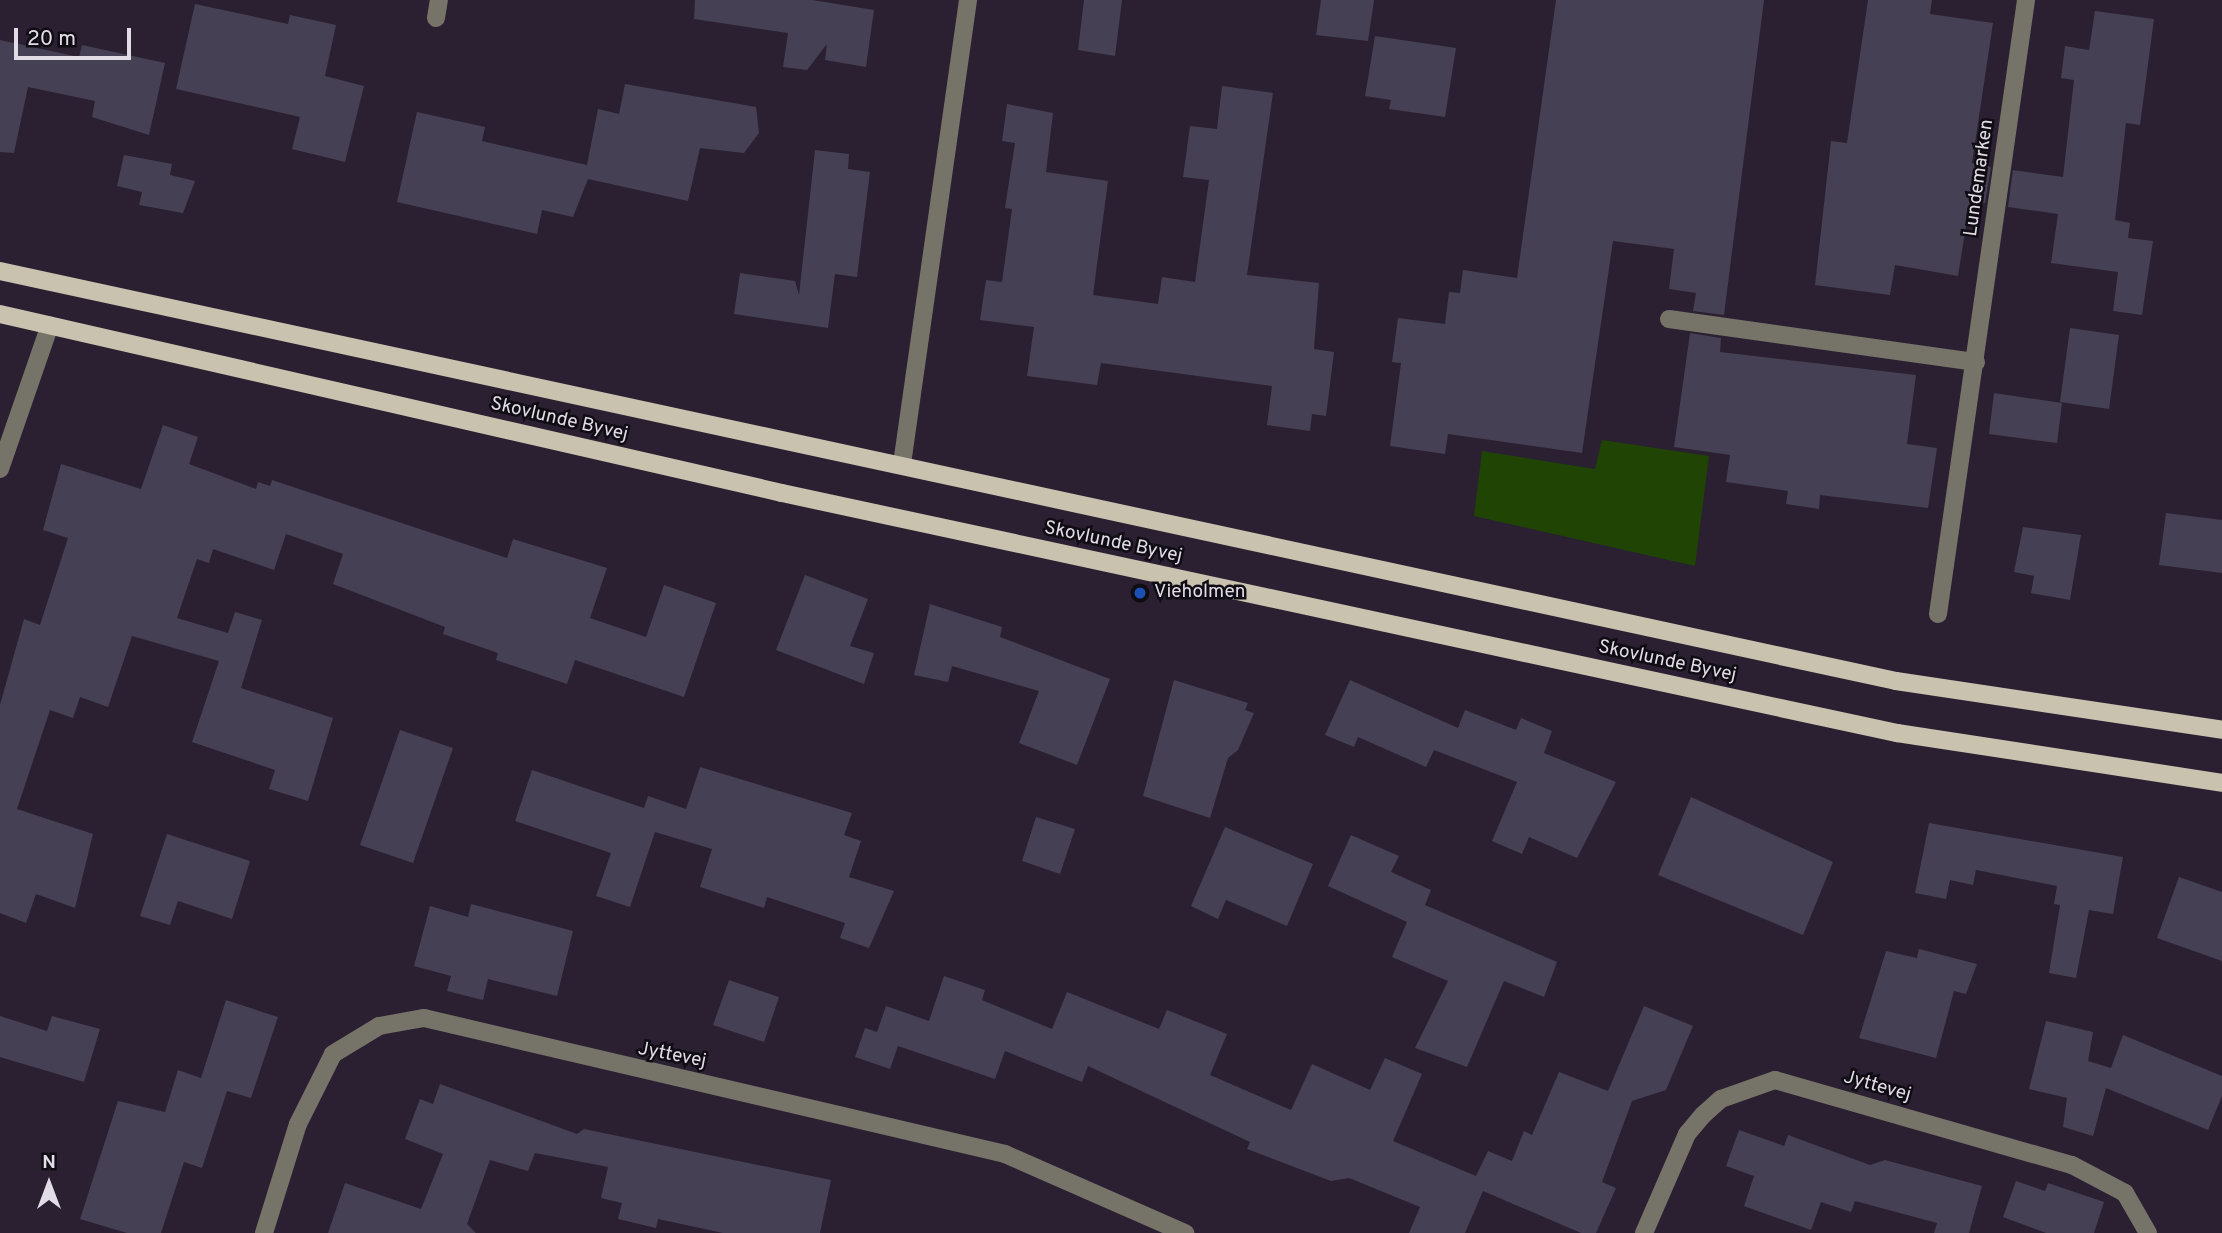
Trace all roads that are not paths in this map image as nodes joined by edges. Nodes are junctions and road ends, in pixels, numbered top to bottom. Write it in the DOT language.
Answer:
graph roads {
  1 [pos="439,0"];
  2 [pos="968,0"];
  3 [pos="2026,0"];
  4 [pos="436,18"];
  5 [pos="0,271"];
  6 [pos="0,314"];
  7 [pos="1669,319"];
  8 [pos="50,325"];
  9 [pos="1976,362"];
  10 [pos="902,464"];
  11 [pos="0,469"];
  12 [pos="1938,614"];
  13 [pos="2222,730"];
  14 [pos="2222,783"];
  15 [pos="264,1233"];
  16 [pos="1185,1233"];
  17 [pos="1644,1233"];
  18 [pos="2148,1233"];
  1 -- 4 [label="street"];
  2 -- 10 [label="street"];
  3 -- 9 [label="street, Lundemarken"];
  5 -- 10 [label="main road, Skovlunde Byvej"];
  6 -- 8 [label="main road, Skovlunde Byvej"];
  7 -- 9 [label="street"];
  8 -- 11 [label="street"];
  8 -- 14 [label="main road, Skovlunde Byvej"];
  9 -- 12 [label="street, Lundemarken"];
  10 -- 13 [label="main road, Skovlunde Byvej"];
  15 -- 16 [label="street, Jyttevej"];
  17 -- 18 [label="street, Jyttevej"];
}
